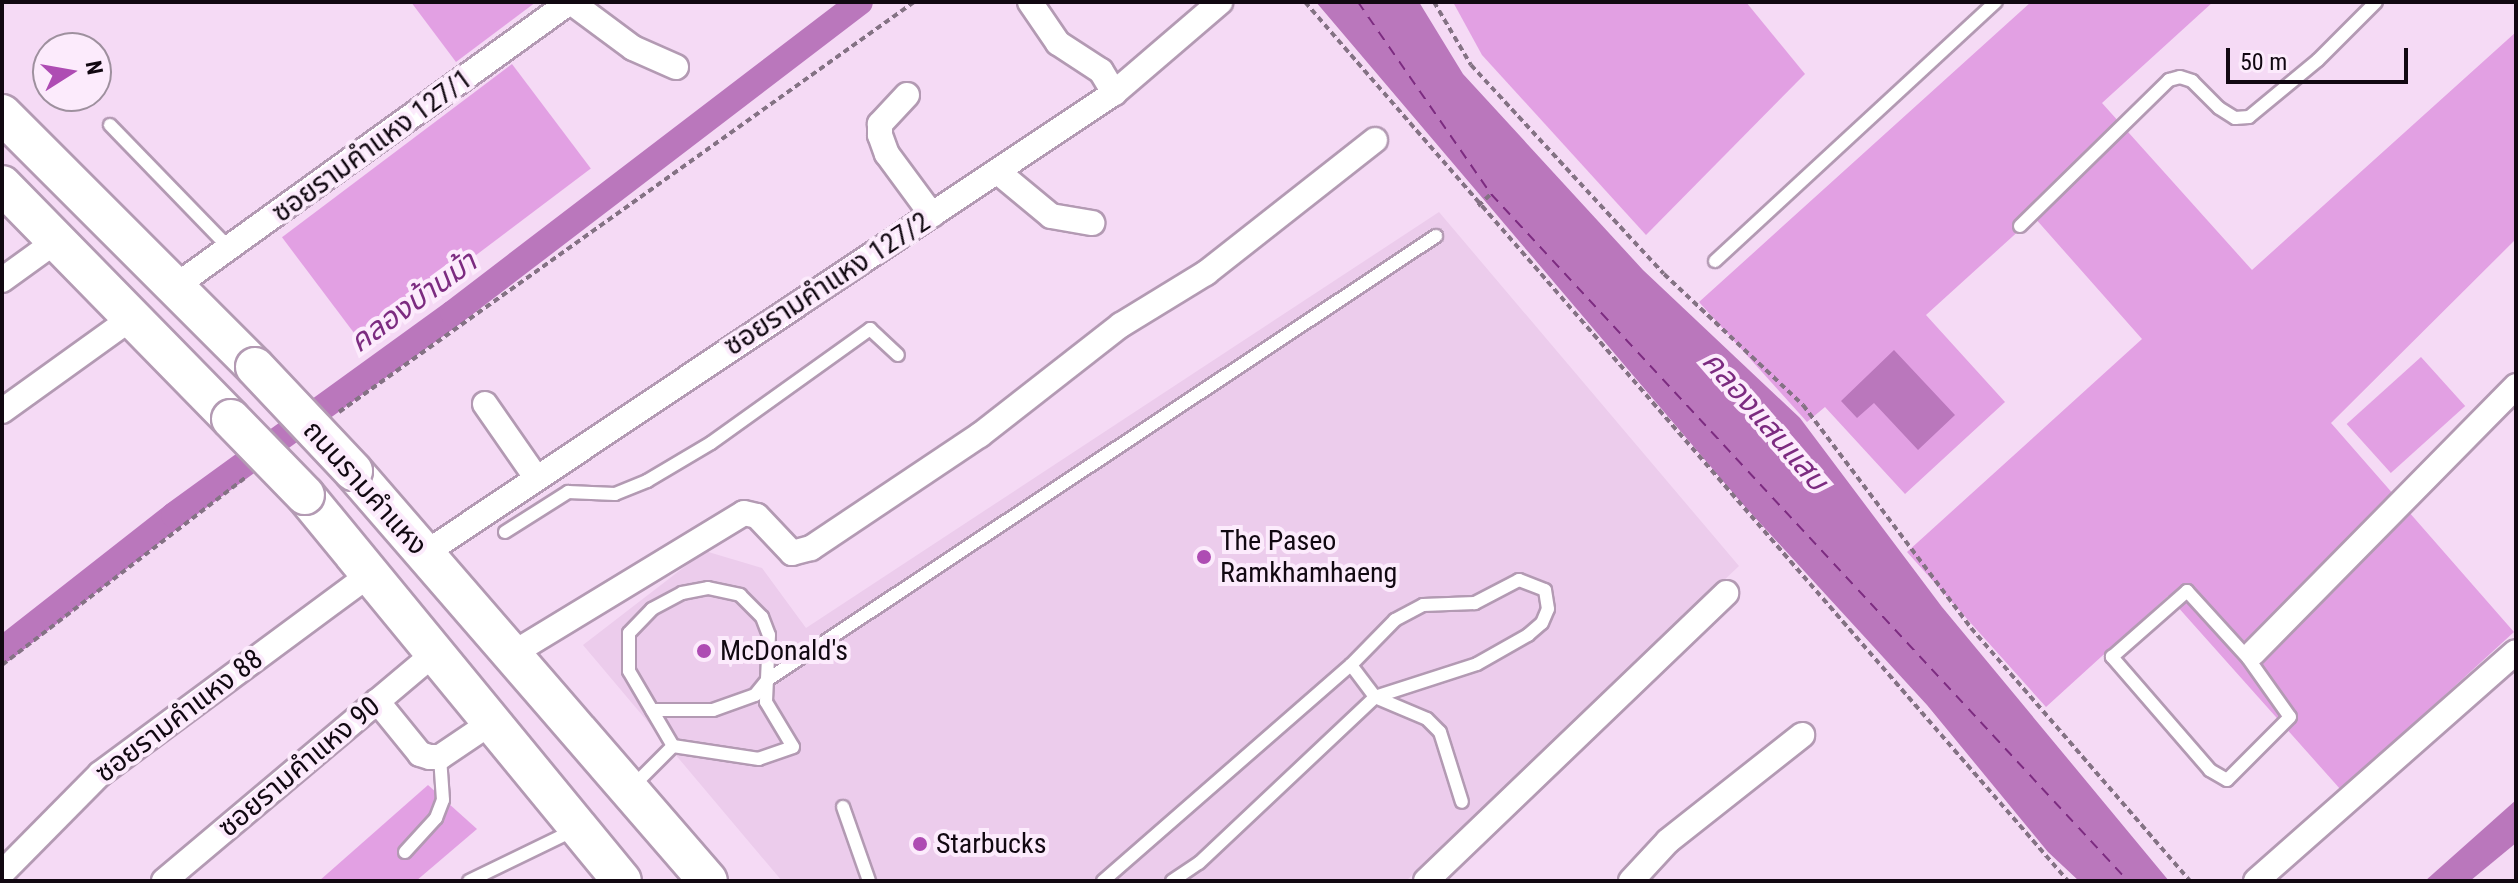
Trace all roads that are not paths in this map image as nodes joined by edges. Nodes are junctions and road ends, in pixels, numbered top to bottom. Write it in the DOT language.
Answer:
graph roads {
  1 [pos="570,2"];
  2 [pos="1030,2"];
  3 [pos="1996,2"];
  4 [pos="2376,2"];
  5 [pos="1216,4"];
  6 [pos="676,67"];
  7 [pos="1114,93"];
  8 [pos="907,95"];
  9 [pos="2,114"];
  10 [pos="110,125"];
  11 [pos="1375,140"];
  12 [pos="998,172"];
  13 [pos="2,185"];
  14 [pos="932,215"];
  15 [pos="1092,223"];
  16 [pos="2020,226"];
  17 [pos="1436,236"];
  18 [pos="56,241"];
  19 [pos="230,249"];
  20 [pos="1715,261"];
  21 [pos="2,280"];
  22 [pos="173,288"];
  23 [pos="130,319"];
  24 [pos="898,355"];
  25 [pos="2516,386"];
  26 [pos="485,404"];
  27 [pos="2,411"];
  28 [pos="535,476"];
  29 [pos="505,532"];
  30 [pos="424,554"];
  31 [pos="369,575"];
  32 [pos="1726,593"];
  33 [pos="2516,652"];
  34 [pos="434,654"];
  35 [pos="512,654"];
  36 [pos="2250,656"];
  37 [pos="1351,665"];
  38 [pos="767,680"];
  39 [pos="1375,697"];
  40 [pos="377,701"];
  41 [pos="652,710"];
  42 [pos="489,724"];
  43 [pos="1802,735"];
  44 [pos="673,746"];
  45 [pos="440,757"];
  46 [pos="628,790"];
  47 [pos="1462,802"];
  48 [pos="843,807"];
  49 [pos="577,828"];
  50 [pos="405,852"];
  51 [pos="5,865"];
  52 [pos="501,867"];
  53 [pos="164,881"];
  54 [pos="469,881"];
  55 [pos="507,881"];
  56 [pos="622,881"];
  57 [pos="708,881"];
  58 [pos="869,881"];
  59 [pos="1103,881"];
  60 [pos="1172,881"];
  61 [pos="1426,881"];
  62 [pos="1631,881"];
  63 [pos="2256,881"];
  1 -- 6 [label="street"];
  1 -- 19 [label="street, ซอยรามคำแหง 127/1"];
  2 -- 7 [label="street"];
  3 -- 20 [label="lane"];
  4 -- 16 [label="lane"];
  5 -- 7 [label="street, ซอยรามคำแหง 127/2"];
  7 -- 12 [label="street, ซอยรามคำแหง 127/2"];
  8 -- 14 [label="street"];
  9 -- 22 [label="main road, ถนนรามคำแหง"];
  10 -- 19 [label="lane"];
  11 -- 35 [label="street"];
  12 -- 14 [label="street, ซอยรามคำแหง 127/2"];
  12 -- 15 [label="street"];
  13 -- 18 [label="main road, ถนนรามคำแหง"];
  14 -- 28 [label="street, ซอยรามคำแหง 127/2"];
  17 -- 38 [label="lane"];
  18 -- 21 [label="street"];
  18 -- 23 [label="main road, ถนนรามคำแหง"];
  19 -- 22 [label="street, ซอยรามคำแหง 127/1"];
  22 -- 30 [label="main road, ถนนรามคำแหง, bridge"];
  23 -- 27 [label="street"];
  23 -- 31 [label="main road, ถนนรามคำแหง, bridge"];
  24 -- 29 [label="lane"];
  25 -- 36 [label="street"];
  26 -- 28 [label="street"];
  28 -- 30 [label="street, ซอยรามคำแหง 127/2"];
  30 -- 35 [label="main road, ถนนรามคำแหง"];
  31 -- 34 [label="main road, ถนนรามคำแหง"];
  31 -- 51 [label="street, ซอยรามคำแหง 88"];
  32 -- 61 [label="street"];
  33 -- 63 [label="street"];
  34 -- 40 [label="street, ซอยรามคำแหง 90"];
  34 -- 42 [label="main road, ถนนรามคำแหง"];
  35 -- 46 [label="main road, ถนนรามคำแหง"];
  36 -- 36 [label="lane"];
  37 -- 39 [label="lane"];
  37 -- 39 [label="lane"];
  37 -- 59 [label="lane"];
  38 -- 41 [label="lane"];
  38 -- 41 [label="lane"];
  38 -- 44 [label="lane"];
  39 -- 47 [label="lane"];
  39 -- 60 [label="lane"];
  40 -- 45 [label="street"];
  40 -- 53 [label="street, ซอยรามคำแหง 90"];
  41 -- 44 [label="lane"];
  42 -- 45 [label="street"];
  42 -- 49 [label="main road, ถนนรามคำแหง"];
  43 -- 62 [label="street"];
  44 -- 46 [label="lane"];
  45 -- 50 [label="lane"];
  46 -- 57 [label="main road, ถนนรามคำแหง"];
  48 -- 58 [label="lane"];
  49 -- 52 [label="lane"];
  49 -- 56 [label="main road, ถนนรามคำแหง"];
  52 -- 54 [label="lane"];
  52 -- 55 [label="lane"];
}
